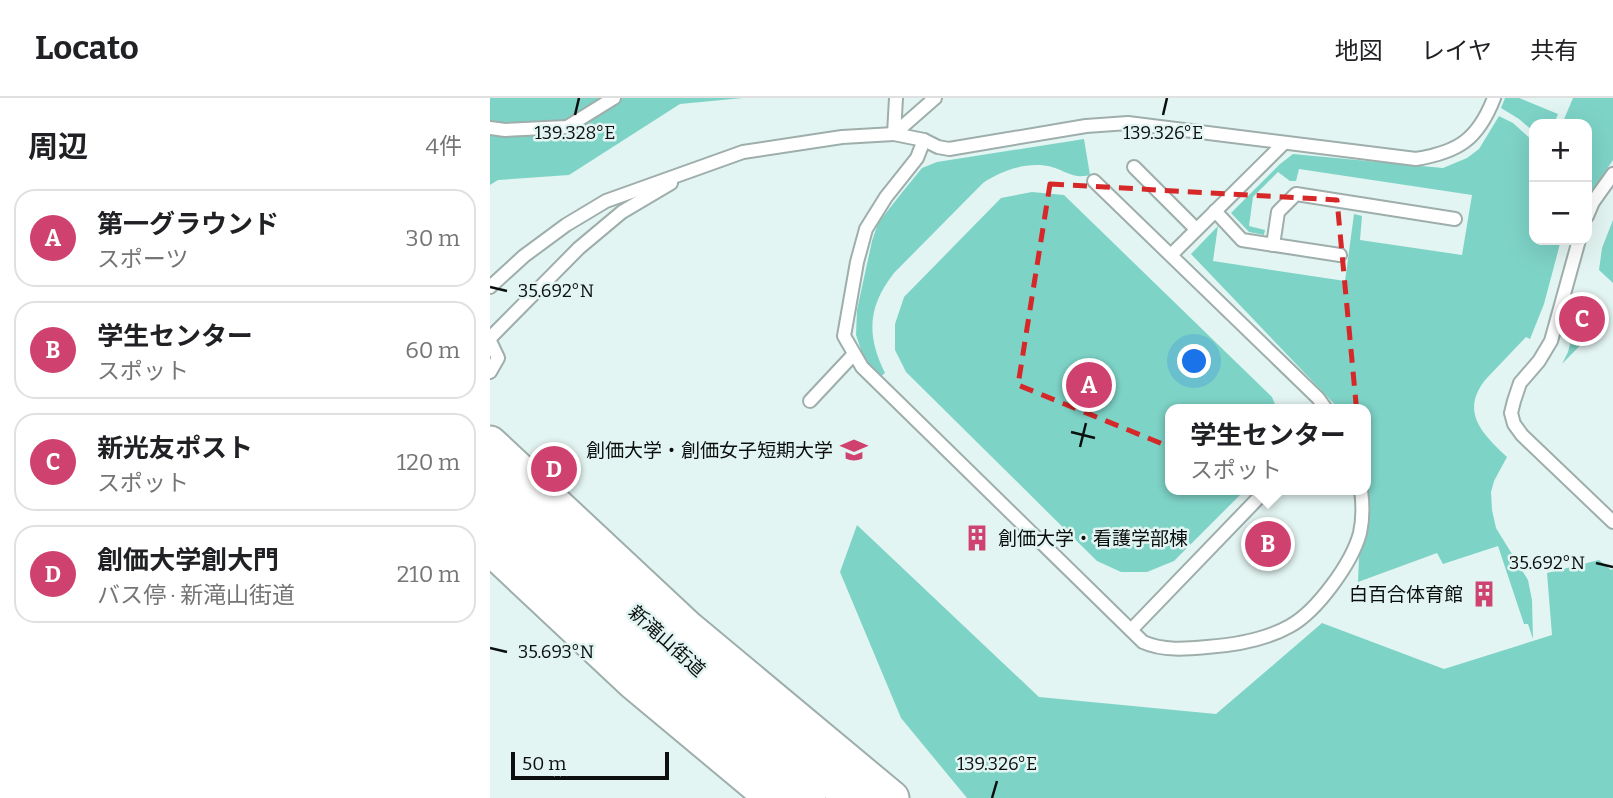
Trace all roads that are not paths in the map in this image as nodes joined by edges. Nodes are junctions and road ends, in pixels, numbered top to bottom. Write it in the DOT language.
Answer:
graph roads {
  1 [pos="614,98"];
  2 [pos="896,98"];
  3 [pos="934,98"];
  4 [pos="1494,98"];
  5 [pos="490,128"];
  6 [pos="894,134"];
  7 [pos="924,140"];
  8 [pos="1284,143"];
  9 [pos="698,166"];
  10 [pos="1134,167"];
  11 [pos="1613,174"];
  12 [pos="1094,181"];
  13 [pos="1592,206"];
  14 [pos="1215,211"];
  15 [pos="1455,219"];
  16 [pos="1196,229"];
  17 [pos="1273,245"];
  18 [pos="1577,245"];
  19 [pos="1171,255"];
  20 [pos="1340,255"];
  21 [pos="490,287"];
  22 [pos="490,340"];
  23 [pos="854,354"];
  24 [pos="490,372"];
  25 [pos="810,401"];
  26 [pos="1322,404"];
  27 [pos="490,443"];
  28 [pos="490,477"];
  29 [pos="1261,495"];
  30 [pos="1362,495"];
  31 [pos="490,516"];
  32 [pos="1613,522"];
  33 [pos="490,548"];
  34 [pos="1131,630"];
  35 [pos="772,798"];
  36 [pos="810,798"];
  37 [pos="852,798"];
  38 [pos="892,798"];
  1 -- 5 [label="lane"];
  2 -- 6 [label="lane"];
  3 -- 6 [label="lane"];
  4 -- 8 [label="lane"];
  6 -- 7 [label="lane"];
  6 -- 9 [label="lane"];
  7 -- 8 [label="lane"];
  7 -- 23 [label="lane"];
  8 -- 14 [label="lane"];
  9 -- 21 [label="lane"];
  9 -- 22 [label="lane"];
  10 -- 16 [label="lane"];
  11 -- 13 [label="lane"];
  12 -- 19 [label="lane"];
  14 -- 16 [label="lane"];
  14 -- 17 [label="lane"];
  15 -- 17 [label="lane"];
  16 -- 19 [label="lane"];
  17 -- 20 [label="lane"];
  18 -- 32 [label="lane"];
  19 -- 26 [label="lane"];
  22 -- 24 [label="lane"];
  23 -- 25 [label="lane"];
  23 -- 34 [label="lane"];
  27 -- 38 [label="main road"];
  28 -- 37 [label="main road, 新滝山街道"];
  29 -- 34 [label="lane"];
  30 -- 34 [label="lane"];
  31 -- 36 [label="main road, 新滝山街道"];
  33 -- 35 [label="main road"];
}
